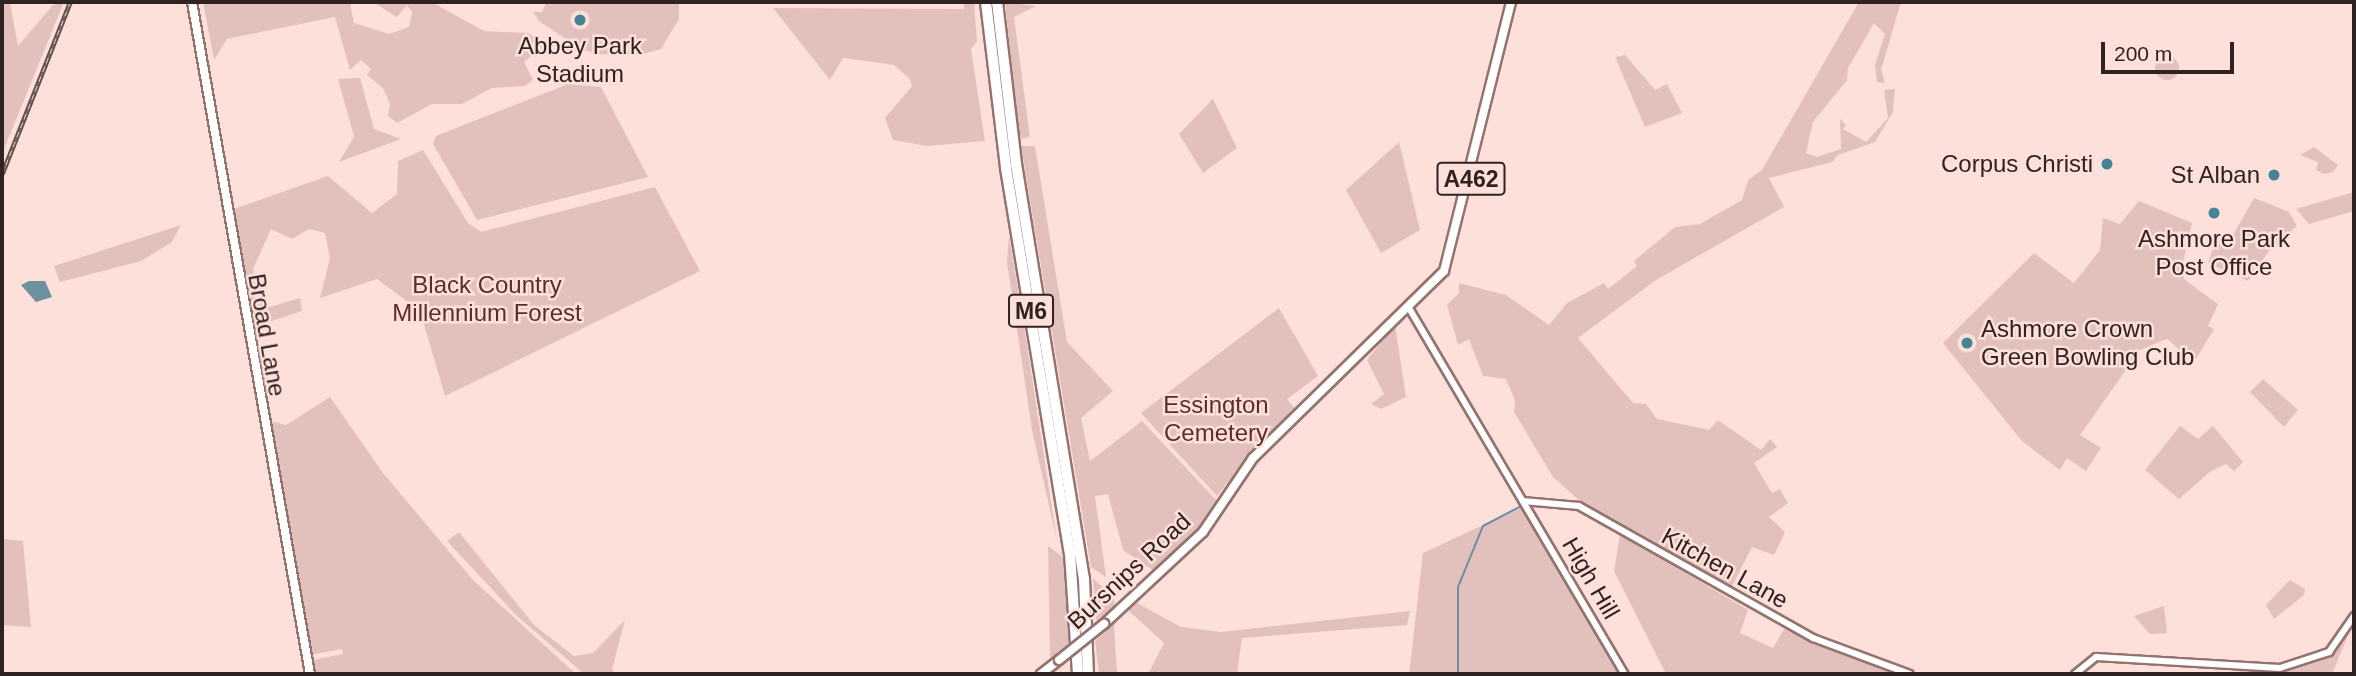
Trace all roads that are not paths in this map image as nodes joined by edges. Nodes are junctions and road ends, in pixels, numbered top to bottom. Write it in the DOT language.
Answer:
graph roads {
  1 [pos="192,2"];
  2 [pos="986,2"];
  3 [pos="996,2"];
  4 [pos="1511,2"];
  5 [pos="1409,308"];
  6 [pos="1523,501"];
  7 [pos="1085,597"];
  8 [pos="2354,616"];
  9 [pos="310,674"];
  10 [pos="1041,674"];
  11 [pos="1076,674"];
  12 [pos="1088,674"];
  13 [pos="1094,674"];
  14 [pos="1625,674"];
  15 [pos="1910,674"];
  16 [pos="2075,674"];
  1 -- 9 [label="main road, Broad Lane"];
  2 -- 11 [label="highway, M6"];
  3 -- 7 [label="highway, M6"];
  4 -- 5 [label="main road, A462"];
  5 -- 6 [label="street, High Hill"];
  5 -- 10 [label="main road, Bursnips Road / A462, bridge"];
  6 -- 14 [label="street, High Hill"];
  6 -- 15 [label="street, Kitchen Lane"];
  7 -- 12 [label="highway, M6"];
  7 -- 13 [label="highway"];
  8 -- 16 [label="street"];
}
